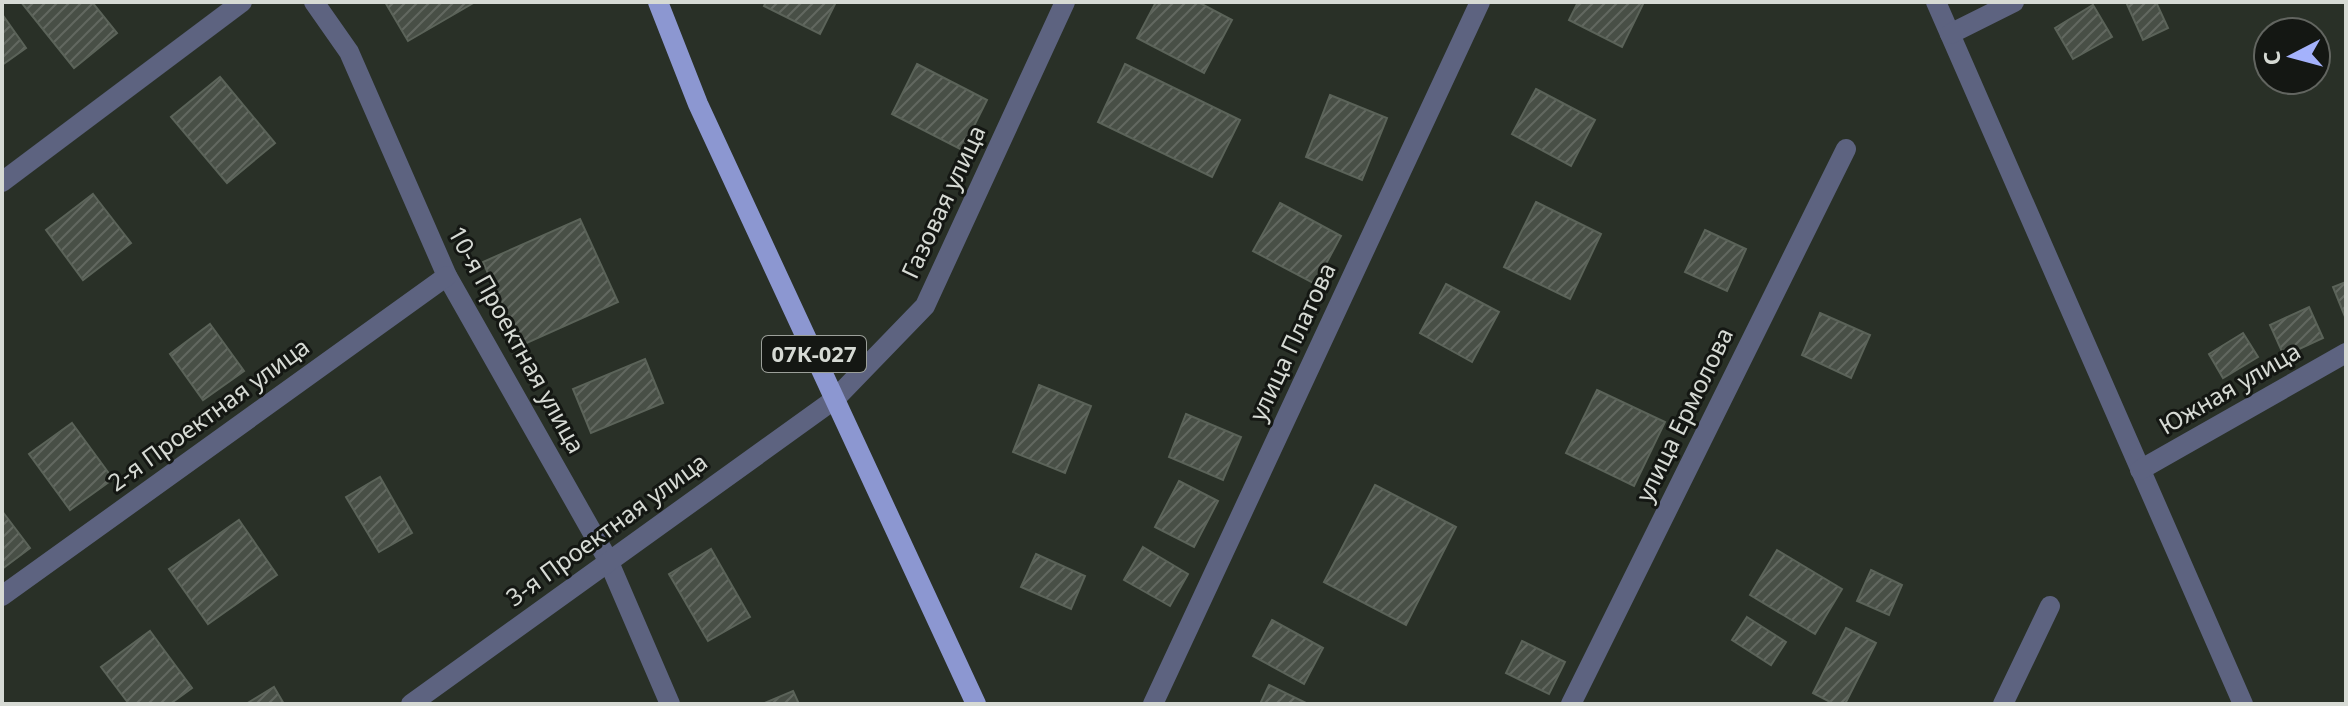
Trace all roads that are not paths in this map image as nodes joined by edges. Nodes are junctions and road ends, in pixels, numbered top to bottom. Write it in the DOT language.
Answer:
graph roads {
  1 [pos="242,2"];
  2 [pos="314,2"];
  3 [pos="658,2"];
  4 [pos="1065,2"];
  5 [pos="1480,2"];
  6 [pos="1936,2"];
  7 [pos="2014,2"];
  8 [pos="1950,34"];
  9 [pos="1846,149"];
  10 [pos="2,182"];
  11 [pos="447,276"];
  12 [pos="2346,353"];
  13 [pos="835,399"];
  14 [pos="2140,470"];
  15 [pos="608,560"];
  16 [pos="2,596"];
  17 [pos="2050,606"];
  18 [pos="411,704"];
  19 [pos="670,704"];
  20 [pos="976,704"];
  21 [pos="1153,704"];
  22 [pos="1571,704"];
  23 [pos="2003,704"];
  24 [pos="2243,704"];
  1 -- 10 [label="street"];
  2 -- 11 [label="street, 10-я Проектная улица"];
  3 -- 13 [label="main road, 07К-027"];
  4 -- 13 [label="street, Газовая улица"];
  5 -- 21 [label="street, улица Платова"];
  6 -- 8 [label="street"];
  7 -- 8 [label="street"];
  8 -- 14 [label="street"];
  9 -- 22 [label="street, улица Ермолова"];
  11 -- 15 [label="street, 10-я Проектная улица"];
  11 -- 16 [label="street, 2-я Проектная улица"];
  12 -- 14 [label="street, Южная улица"];
  13 -- 15 [label="street, 3-я Проектная улица"];
  13 -- 20 [label="main road, 07К-027"];
  14 -- 24 [label="street"];
  15 -- 18 [label="street, 3-я Проектная улица"];
  15 -- 19 [label="street, 10-я Проектная улица"];
  17 -- 23 [label="street"];
}
